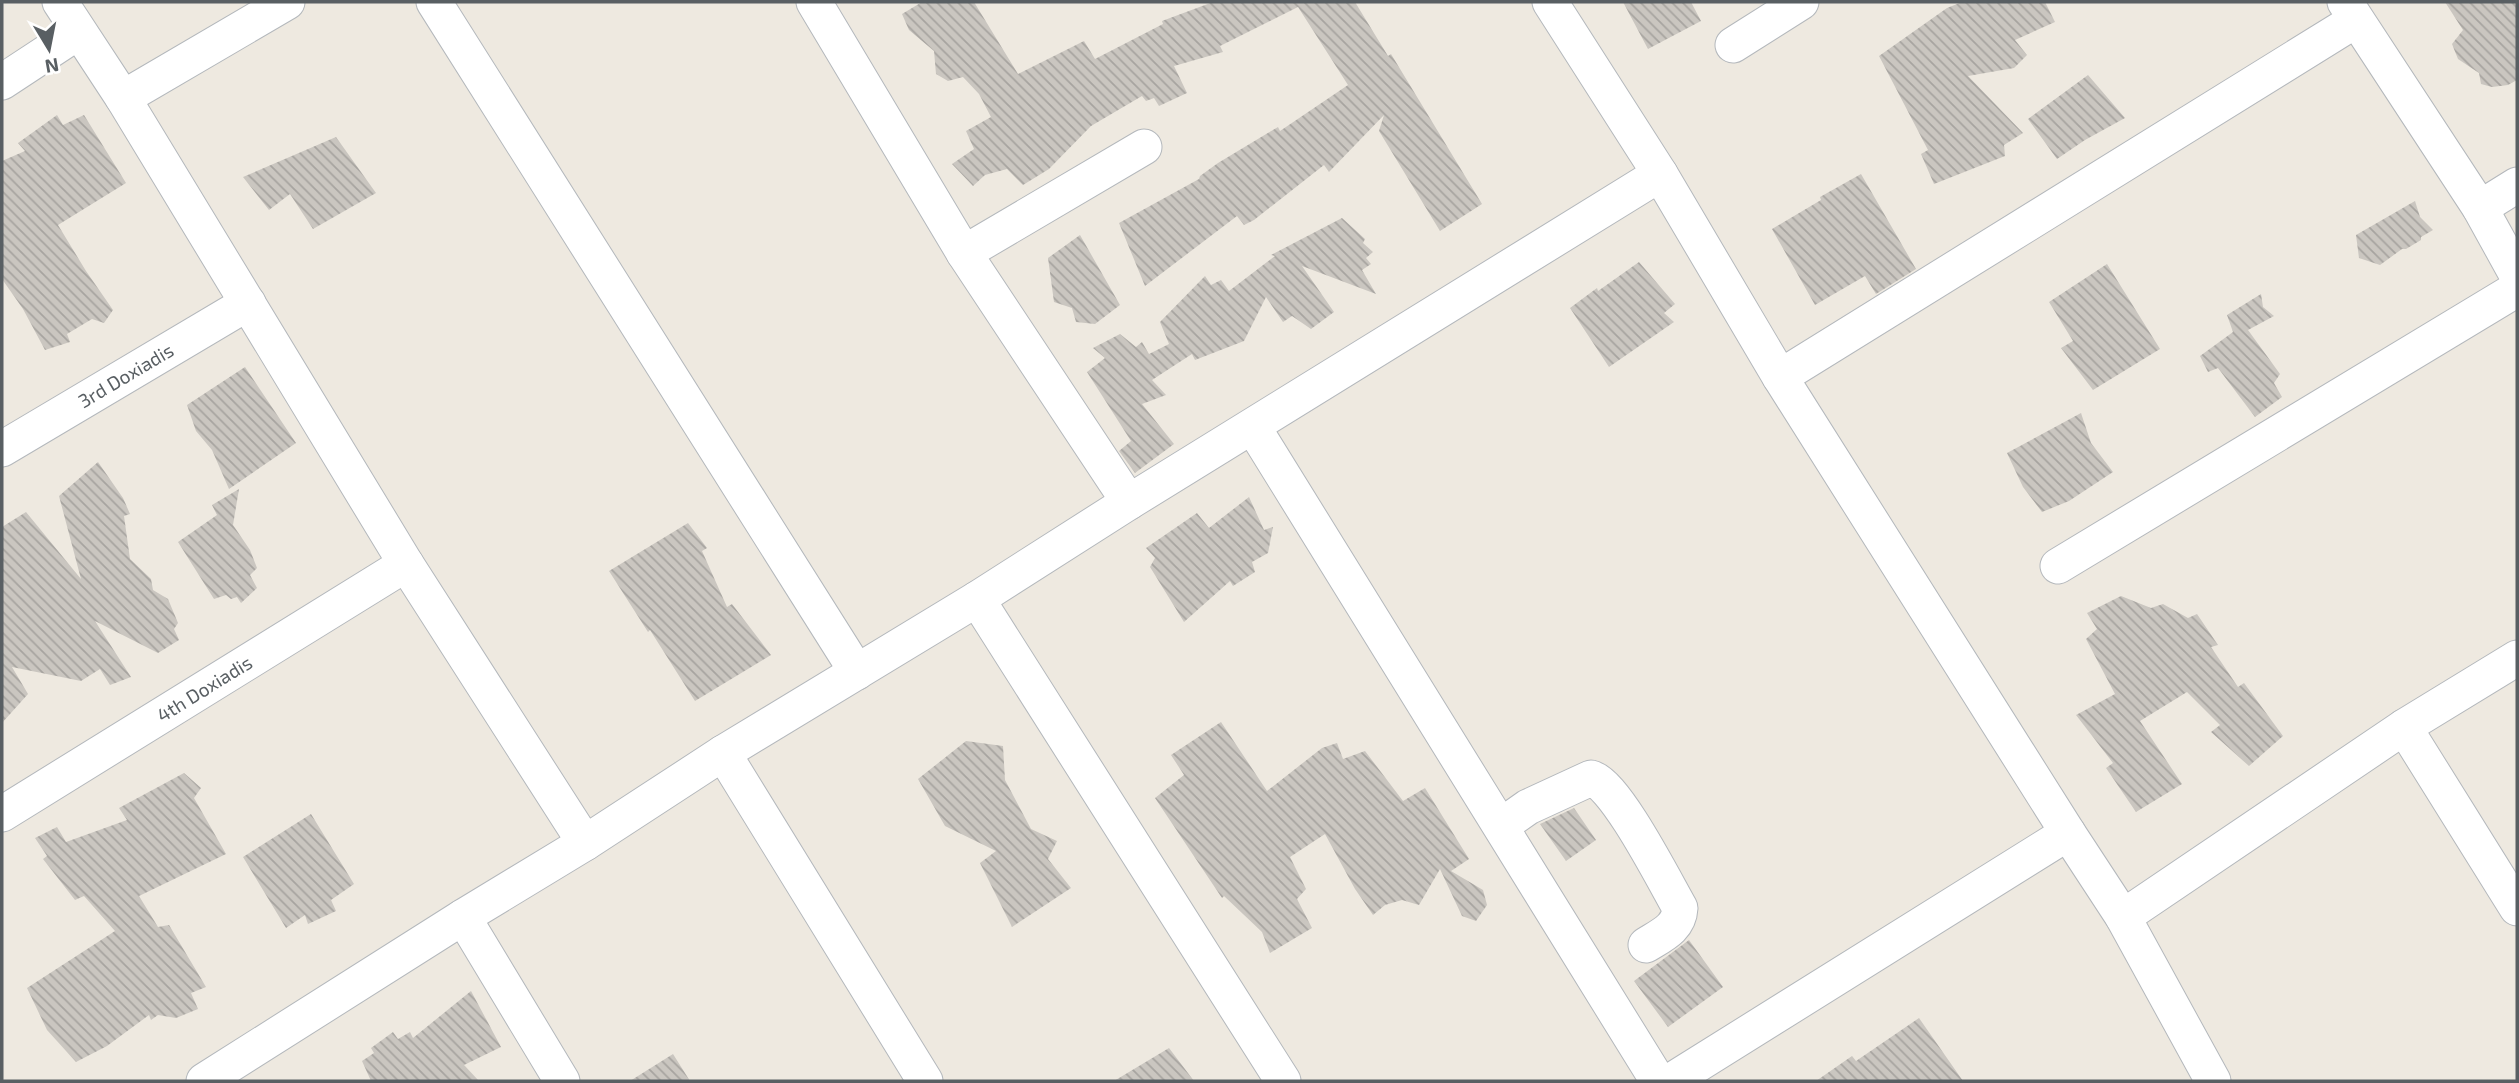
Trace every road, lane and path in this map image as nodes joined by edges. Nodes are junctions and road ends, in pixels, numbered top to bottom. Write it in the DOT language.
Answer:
graph roads {
  1 [pos="60,2"];
  2 [pos="286,2"];
  3 [pos="435,2"];
  4 [pos="814,2"];
  5 [pos="1550,2"];
  6 [pos="1801,2"];
  7 [pos="2351,11"];
  8 [pos="78,32"];
  9 [pos="1733,45"];
  10 [pos="2,82"];
  11 [pos="123,98"];
  12 [pos="1144,147"];
  13 [pos="1660,174"];
  14 [pos="2517,185"];
  15 [pos="2480,208"];
  16 [pos="964,253"];
  17 [pos="2517,275"];
  18 [pos="2517,289"];
  19 [pos="248,303"];
  20 [pos="1780,377"];
  21 [pos="1254,427"];
  22 [pos="2,449"];
  23 [pos="1129,502"];
  24 [pos="406,564"];
  25 [pos="2058,566"];
  26 [pos="977,599"];
  27 [pos="2517,658"];
  28 [pos="857,672"];
  29 [pos="2404,727"];
  30 [pos="723,753"];
  31 [pos="2,814"];
  32 [pos="1501,826"];
  33 [pos="2068,833"];
  34 [pos="585,843"];
  35 [pos="2517,908"];
  36 [pos="463,917"];
  37 [pos="2123,917"];
  38 [pos="1646,945"];
  39 [pos="204,1081"];
  40 [pos="562,1081"];
  41 [pos="925,1081"];
  42 [pos="1283,1081"];
  43 [pos="1658,1081"];
  44 [pos="1671,1081"];
  45 [pos="2213,1081"];
  1 -- 8 [label="street"];
  2 -- 11 [label="street"];
  3 -- 28 [label="street"];
  4 -- 16 [label="street"];
  5 -- 13 [label="street"];
  6 -- 9 [label="street"];
  7 -- 15 [label="street"];
  7 -- 20 [label="street"];
  8 -- 10 [label="street"];
  8 -- 11 [label="street"];
  11 -- 19 [label="street"];
  12 -- 16 [label="street"];
  13 -- 20 [label="street"];
  13 -- 21 [label="street"];
  14 -- 15 [label="street"];
  15 -- 17 [label="street"];
  16 -- 23 [label="street"];
  18 -- 25 [label="street"];
  19 -- 22 [label="street, 3rd Doxiadis"];
  19 -- 24 [label="street"];
  20 -- 33 [label="street"];
  21 -- 23 [label="street"];
  21 -- 32 [label="street"];
  23 -- 26 [label="street"];
  24 -- 31 [label="street, 4th Doxiadis"];
  24 -- 34 [label="street"];
  26 -- 28 [label="street"];
  26 -- 42 [label="street"];
  27 -- 29 [label="street"];
  28 -- 30 [label="street"];
  29 -- 35 [label="street"];
  29 -- 37 [label="street"];
  30 -- 34 [label="street"];
  30 -- 41 [label="street"];
  32 -- 38 [label="street"];
  32 -- 43 [label="street"];
  33 -- 37 [label="street"];
  33 -- 44 [label="street"];
  34 -- 36 [label="street"];
  36 -- 39 [label="street"];
  36 -- 40 [label="street"];
  37 -- 45 [label="street"];
}
